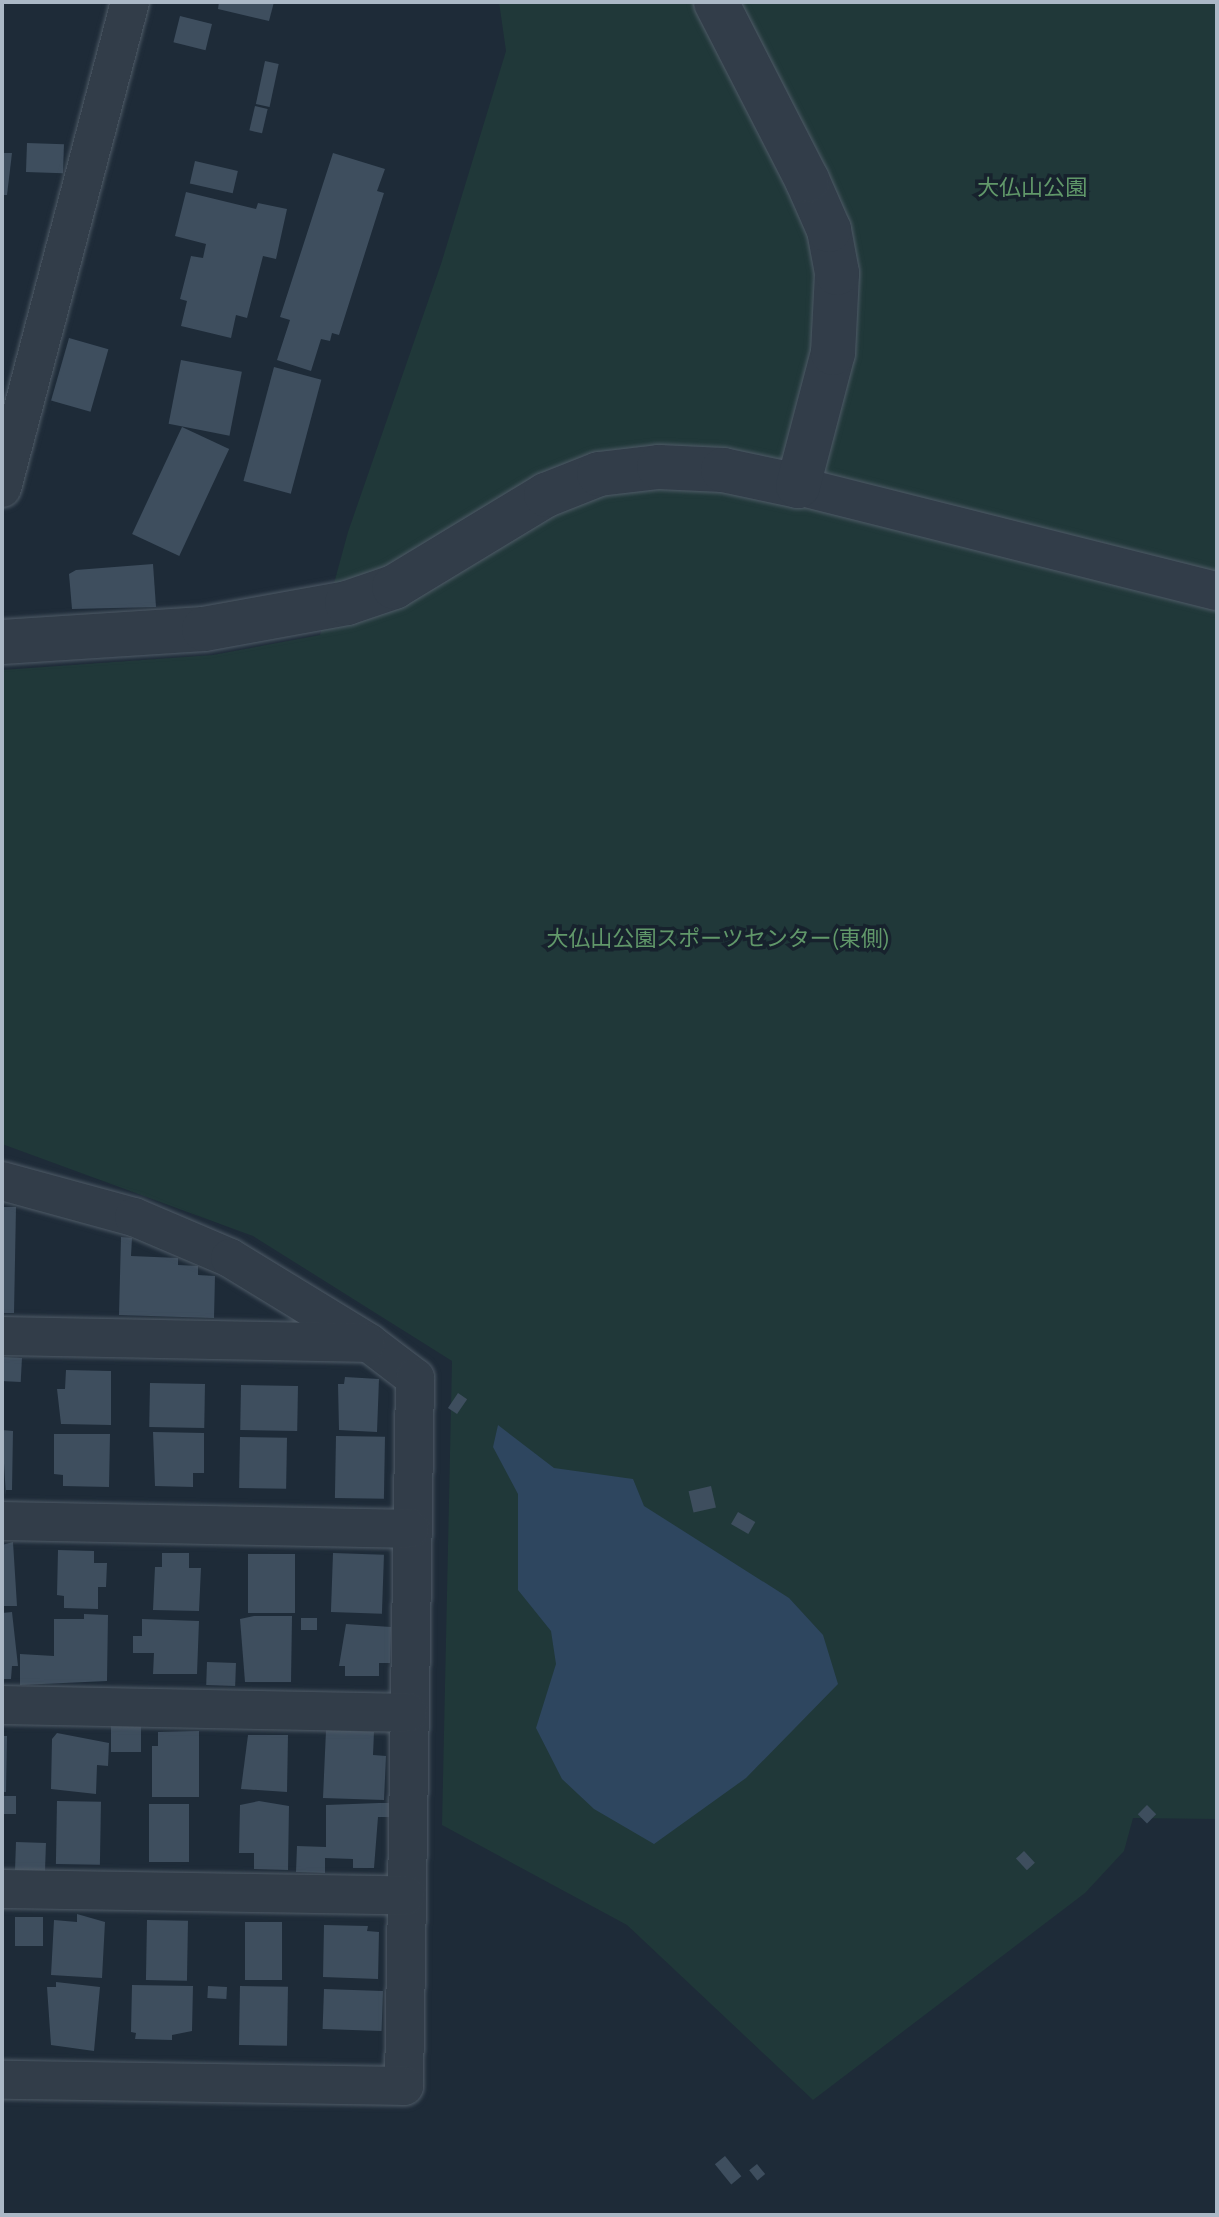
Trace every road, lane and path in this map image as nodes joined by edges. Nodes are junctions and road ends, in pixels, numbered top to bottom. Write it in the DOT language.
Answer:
graph roads {
  1 [pos="130,2"];
  2 [pos="716,2"];
  3 [pos="798,486"];
  4 [pos="2,488"];
  5 [pos="1217,591"];
  6 [pos="2,642"];
  7 [pos="2,1181"];
  8 [pos="2,1336"];
  9 [pos="369,1343"];
  10 [pos="2,1521"];
  11 [pos="410,1529"];
  12 [pos="2,1705"];
  13 [pos="408,1713"];
  14 [pos="2,1889"];
  15 [pos="406,1895"];
  16 [pos="2,2080"];
  1 -- 4 [label="street"];
  2 -- 3 [label="street"];
  3 -- 5 [label="street"];
  3 -- 6 [label="street"];
  7 -- 9 [label="street"];
  8 -- 9 [label="street"];
  9 -- 11 [label="street"];
  10 -- 11 [label="street"];
  11 -- 13 [label="street"];
  12 -- 13 [label="street"];
  13 -- 15 [label="street"];
  14 -- 15 [label="street"];
  15 -- 16 [label="street"];
}
